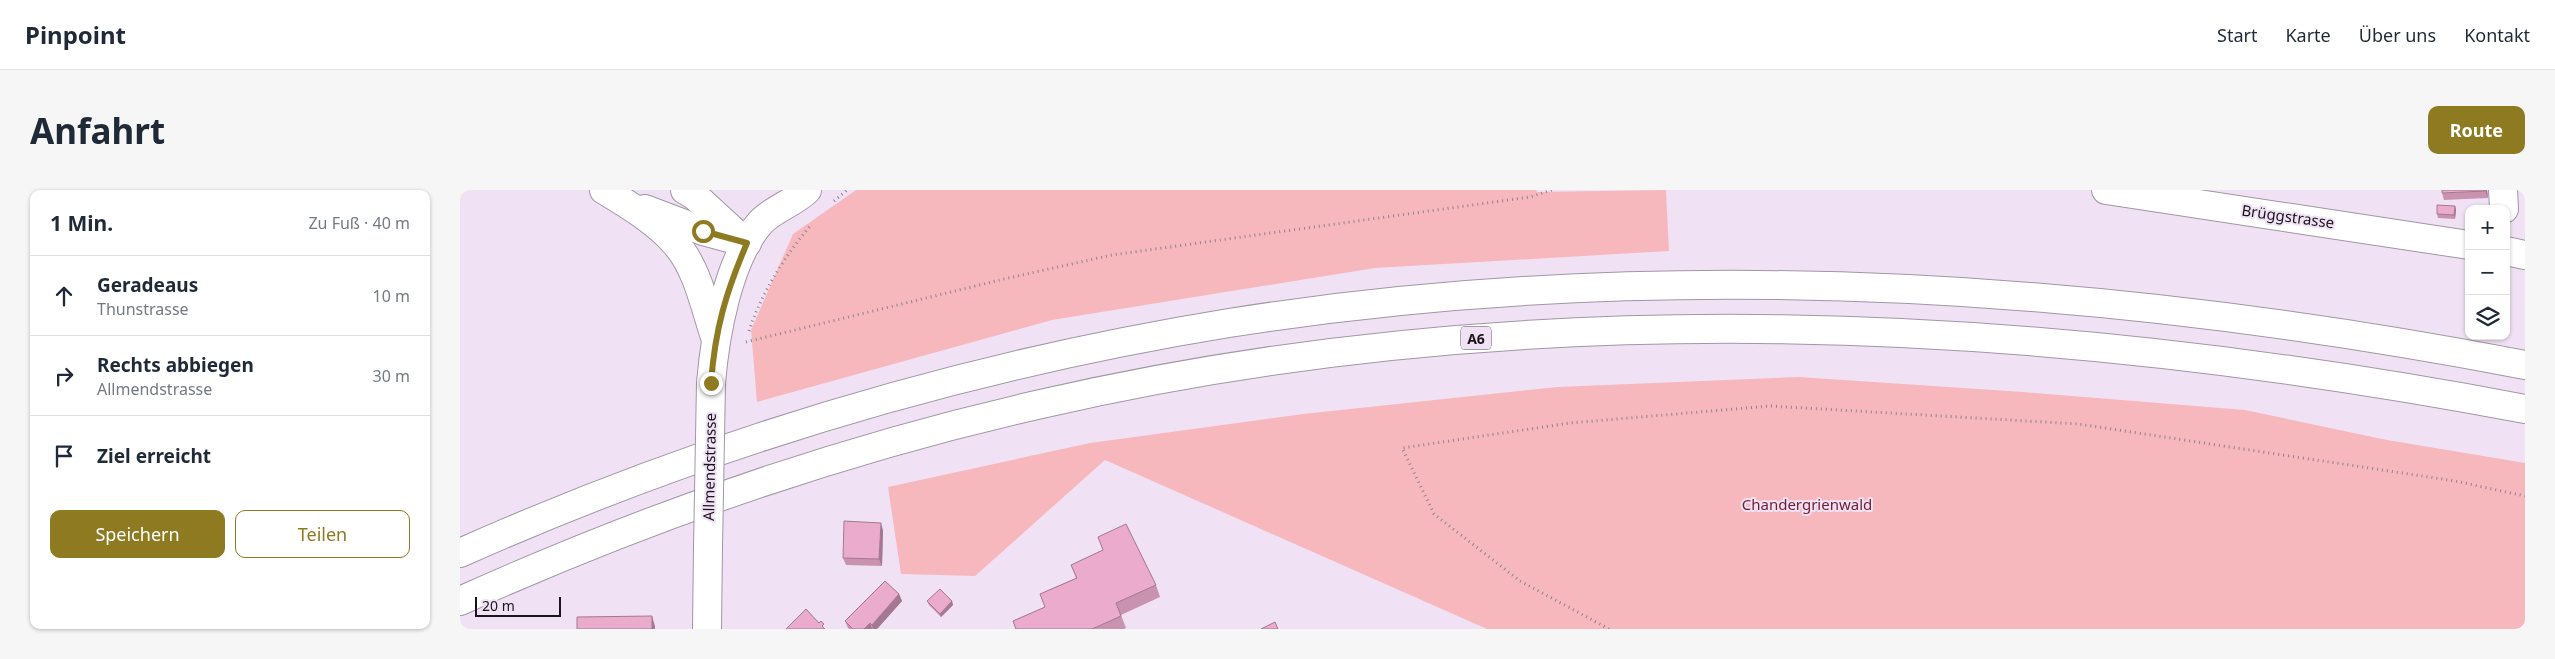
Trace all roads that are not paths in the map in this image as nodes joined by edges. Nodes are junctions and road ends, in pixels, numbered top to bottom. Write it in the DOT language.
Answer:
graph roads {
  1 [pos="685,190"];
  2 [pos="773,190"];
  3 [pos="808,190"];
  4 [pos="2106,190"];
  5 [pos="2503,190"];
  6 [pos="616,197"];
  7 [pos="2504,205"];
  8 [pos="754,232"];
  9 [pos="2465,244"];
  10 [pos="2510,253"];
  11 [pos="2525,255"];
  12 [pos="716,340"];
  13 [pos="2525,365"];
  14 [pos="2525,409"];
  15 [pos="460,554"];
  16 [pos="460,600"];
  17 [pos="707,629"];
  1 -- 8 [label="main road"];
  2 -- 8 [label="main road, Allmendstrasse"];
  3 -- 8 [label="main road"];
  4 -- 9 [label="main road, Brüggstrasse"];
  5 -- 7 [label="main road"];
  6 -- 8 [label="main road"];
  6 -- 12 [label="main road"];
  8 -- 12 [label="main road, Allmendstrasse"];
  10 -- 11 [label="main road"];
  12 -- 17 [label="main road, Allmendstrasse, bridge"];
  13 -- 15 [label="main road"];
  14 -- 16 [label="main road, A6"];
}
